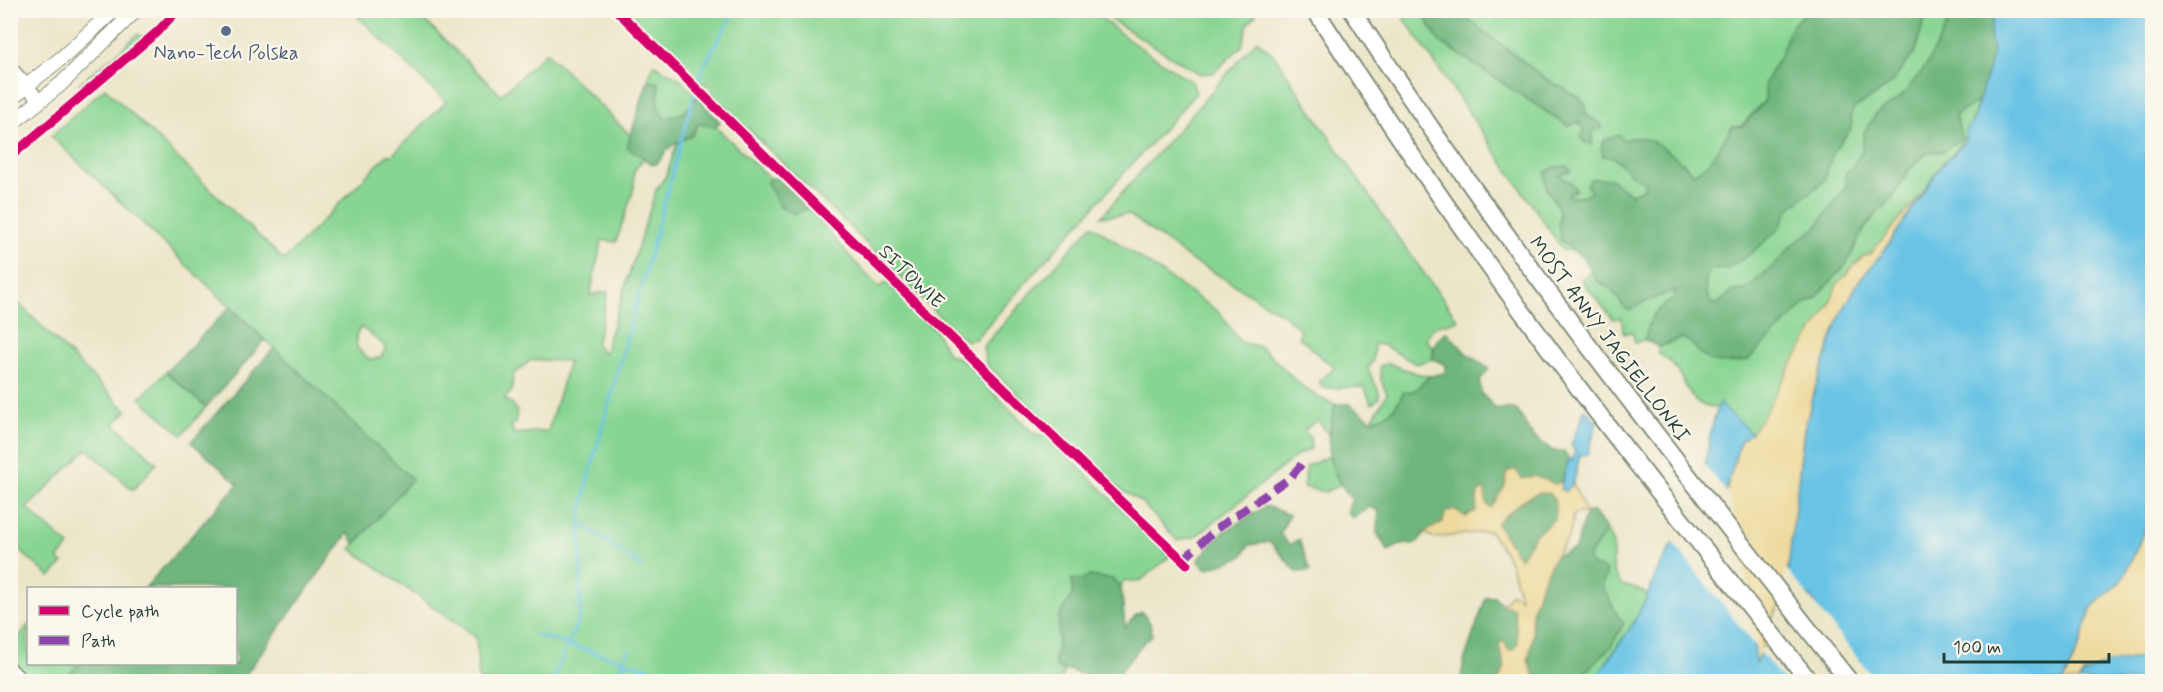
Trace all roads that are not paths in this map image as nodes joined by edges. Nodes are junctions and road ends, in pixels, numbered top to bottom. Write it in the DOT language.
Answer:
graph roads {
  1 [pos="114,10"];
  2 [pos="135,10"];
  3 [pos="178,10"];
  4 [pos="616,10"];
  5 [pos="1315,10"];
  6 [pos="1352,10"];
  7 [pos="10,67"];
  8 [pos="27,86"];
  9 [pos="10,99"];
  10 [pos="40,101"];
  11 [pos="10,125"];
  12 [pos="10,157"];
  13 [pos="1187,564"];
  14 [pos="10,667"];
  15 [pos="26,681"];
  16 [pos="1810,681"];
  17 [pos="1850,681"];
  1 -- 8 [label="main road"];
  2 -- 10 [label="main road"];
  3 -- 12 [label="street"];
  4 -- 13 [label="street, SITOWIE"];
  5 -- 16 [label="highway"];
  6 -- 17 [label="highway, MOST ANNY JAGIELLONKI"];
  7 -- 8 [label="street"];
  8 -- 9 [label="main road"];
  8 -- 10 [label="street"];
  10 -- 11 [label="main road"];
  14 -- 15 [label="street"];
}
